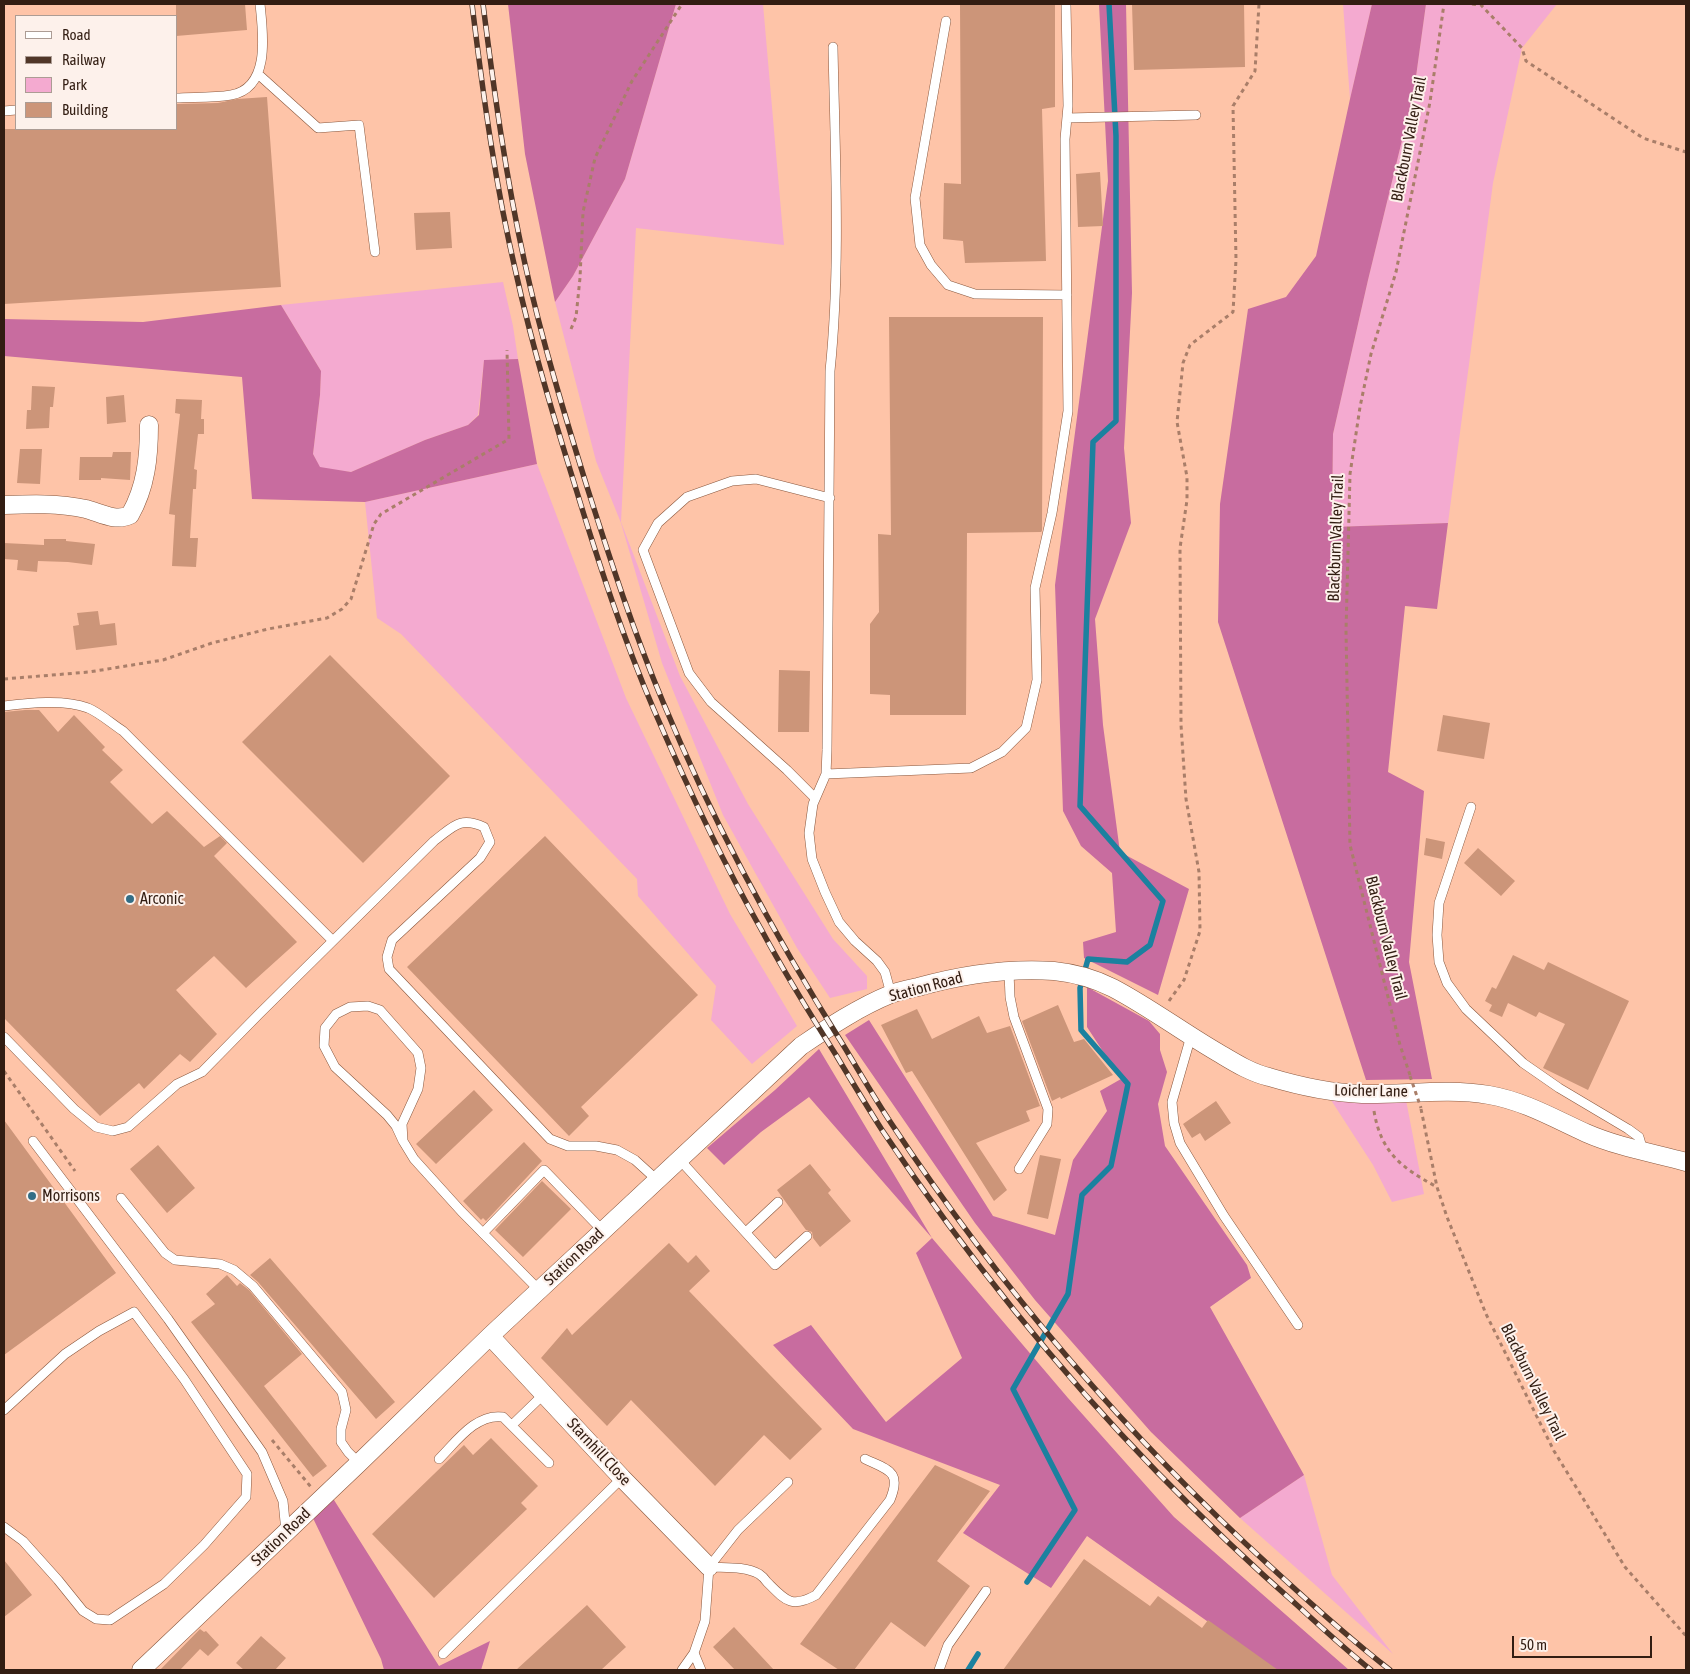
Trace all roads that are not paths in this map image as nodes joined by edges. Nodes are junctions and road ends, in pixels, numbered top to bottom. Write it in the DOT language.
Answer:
graph roads {
  1 [pos="260,4"];
  2 [pos="1066,4"];
  3 [pos="946,21"];
  4 [pos="833,47"];
  5 [pos="258,74"];
  6 [pos="178,98"];
  7 [pos="1196,115"];
  8 [pos="1067,118"];
  9 [pos="375,252"];
  10 [pos="1067,295"];
  11 [pos="149,425"];
  12 [pos="830,498"];
  13 [pos="4,505"];
  14 [pos="4,706"];
  15 [pos="826,774"];
  16 [pos="815,798"];
  17 [pos="1471,807"];
  18 [pos="333,941"];
  19 [pos="1009,972"];
  20 [pos="1072,974"];
  21 [pos="891,994"];
  22 [pos="1191,1036"];
  23 [pos="4,1037"];
  24 [pos="33,1140"];
  25 [pos="403,1141"];
  26 [pos="1643,1151"];
  27 [pos="680,1160"];
  28 [pos="1686,1162"];
  29 [pos="1019,1169"];
  30 [pos="657,1180"];
  31 [pos="121,1198"];
  32 [pos="778,1202"];
  33 [pos="603,1231"];
  34 [pos="746,1232"];
  35 [pos="483,1233"];
  36 [pos="807,1236"];
  37 [pos="539,1290"];
  38 [pos="1298,1325"];
  39 [pos="490,1336"];
  40 [pos="544,1393"];
  41 [pos="4,1410"];
  42 [pos="512,1425"];
  43 [pos="439,1458"];
  44 [pos="865,1459"];
  45 [pos="549,1463"];
  46 [pos="359,1464"];
  47 [pos="622,1478"];
  48 [pos="788,1482"];
  49 [pos="4,1527"];
  50 [pos="286,1532"];
  51 [pos="709,1567"];
  52 [pos="986,1591"];
  53 [pos="694,1653"];
  54 [pos="443,1654"];
  55 [pos="141,1670"];
  56 [pos="682,1670"];
  57 [pos="702,1670"];
  58 [pos="939,1670"];
  1 -- 5 [label="lane"];
  2 -- 8 [label="lane"];
  3 -- 10 [label="lane"];
  4 -- 12 [label="lane"];
  5 -- 6 [label="lane"];
  5 -- 9 [label="lane"];
  7 -- 8 [label="lane"];
  8 -- 10 [label="lane"];
  10 -- 15 [label="lane"];
  11 -- 13 [label="street"];
  12 -- 15 [label="lane"];
  12 -- 16 [label="lane"];
  14 -- 18 [label="lane"];
  15 -- 16 [label="lane"];
  16 -- 21 [label="lane"];
  17 -- 26 [label="lane"];
  18 -- 23 [label="lane"];
  18 -- 30 [label="lane"];
  19 -- 20 [label="street, Station Road"];
  19 -- 21 [label="street, Station Road"];
  19 -- 29 [label="lane"];
  20 -- 22 [label="street, Loicher Lane"];
  21 -- 27 [label="street, Station Road"];
  22 -- 26 [label="street, Loicher Lane"];
  22 -- 38 [label="lane"];
  24 -- 50 [label="lane"];
  25 -- 25 [label="lane"];
  25 -- 35 [label="lane"];
  26 -- 28 [label="street, Loicher Lane"];
  27 -- 30 [label="street, Station Road"];
  27 -- 34 [label="lane"];
  30 -- 33 [label="street, Station Road"];
  31 -- 46 [label="lane"];
  32 -- 34 [label="lane"];
  33 -- 35 [label="lane"];
  33 -- 37 [label="street, Station Road"];
  34 -- 36 [label="lane"];
  35 -- 37 [label="lane"];
  37 -- 39 [label="street, Station Road"];
  39 -- 40 [label="street, Starnhill Close"];
  39 -- 46 [label="street, Station Road"];
  40 -- 42 [label="lane"];
  40 -- 47 [label="street, Starnhill Close"];
  41 -- 49 [label="lane"];
  42 -- 43 [label="lane"];
  42 -- 45 [label="lane"];
  44 -- 51 [label="lane"];
  46 -- 50 [label="street, Station Road"];
  47 -- 51 [label="street, Starnhill Close"];
  47 -- 54 [label="lane"];
  48 -- 51 [label="lane"];
  50 -- 55 [label="street, Station Road"];
  51 -- 53 [label="lane"];
  52 -- 58 [label="lane"];
  53 -- 56 [label="lane"];
  53 -- 57 [label="lane"];
}
